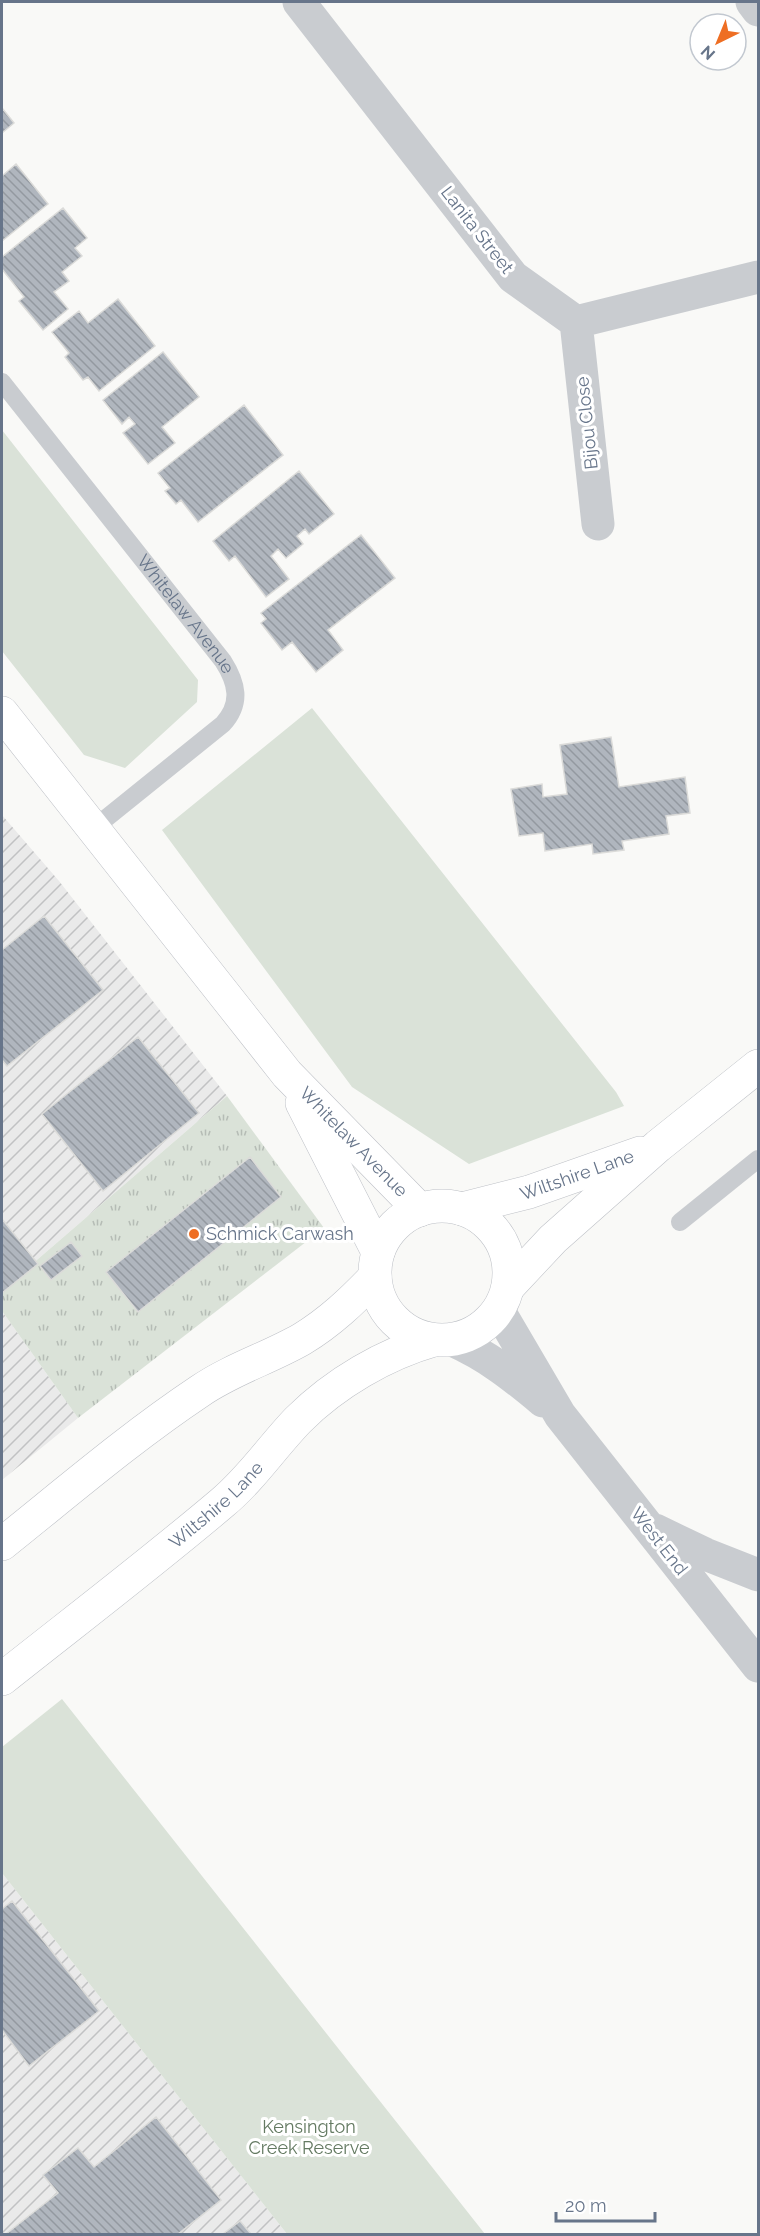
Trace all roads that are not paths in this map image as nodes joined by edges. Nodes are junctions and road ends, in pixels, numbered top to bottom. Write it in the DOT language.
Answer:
graph roads {
  1 [pos="299,2"];
  2 [pos="752,2"];
  3 [pos="759,10"];
  4 [pos="759,277"];
  5 [pos="576,322"];
  6 [pos="2,382"];
  7 [pos="598,524"];
  8 [pos="2,713"];
  9 [pos="94,828"];
  10 [pos="759,1066"];
  11 [pos="287,1074"];
  12 [pos="658,1146"];
  13 [pos="759,1159"];
  14 [pos="420,1209"];
  15 [pos="462,1209"];
  16 [pos="680,1222"];
  17 [pos="376,1264"];
  18 [pos="504,1299"];
  19 [pos="443,1340"];
  20 [pos="560,1415"];
  21 [pos="648,1526"];
  22 [pos="2,1544"];
  23 [pos="759,1575"];
  24 [pos="759,1666"];
  25 [pos="2,1679"];
  1 -- 5 [label="street, Lanita Street"];
  2 -- 3 [label="street"];
  4 -- 5 [label="street"];
  5 -- 7 [label="street, Bijou Close"];
  6 -- 9 [label="lane, Whitelaw Avenue"];
  8 -- 9 [label="main road, Whitelaw Avenue"];
  9 -- 11 [label="main road, Whitelaw Avenue"];
  10 -- 12 [label="main road, Wiltshire Lane"];
  11 -- 14 [label="main road, Whitelaw Avenue"];
  11 -- 17 [label="main road, Whitelaw Avenue"];
  12 -- 15 [label="main road, Wiltshire Lane"];
  12 -- 18 [label="main road, Wiltshire Lane"];
  13 -- 16 [label="lane"];
  14 -- 15 [label="main road"];
  14 -- 17 [label="main road"];
  15 -- 18 [label="main road"];
  17 -- 19 [label="main road"];
  17 -- 22 [label="main road"];
  18 -- 19 [label="main road"];
  18 -- 20 [label="street, West End"];
  19 -- 20 [label="street, West End"];
  19 -- 25 [label="main road, Wiltshire Lane"];
  20 -- 21 [label="street, West End"];
  21 -- 23 [label="street"];
  21 -- 24 [label="street, West End"];
}
